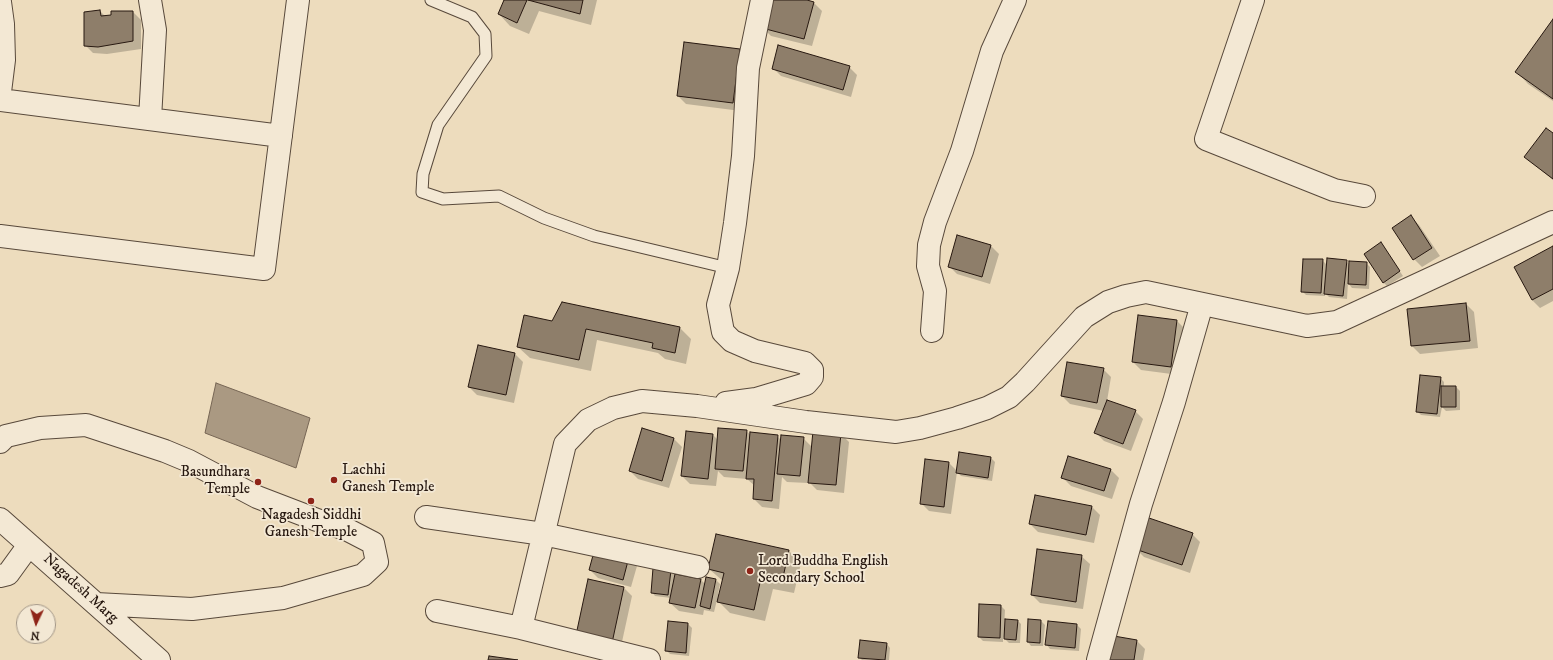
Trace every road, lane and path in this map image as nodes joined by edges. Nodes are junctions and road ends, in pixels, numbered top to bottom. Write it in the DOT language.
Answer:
graph roads {
  1 [pos="150,0"];
  2 [pos="298,0"];
  3 [pos="432,0"];
  4 [pos="762,0"];
  5 [pos="1015,0"];
  6 [pos="1253,0"];
  7 [pos="0,2"];
  8 [pos="0,92"];
  9 [pos="0,100"];
  10 [pos="150,119"];
  11 [pos="281,136"];
  12 [pos="1364,196"];
  13 [pos="1553,222"];
  14 [pos="0,236"];
  15 [pos="728,268"];
  16 [pos="1202,304"];
  17 [pos="932,331"];
  18 [pos="697,406"];
  19 [pos="0,442"];
  20 [pos="426,517"];
  21 [pos="0,518"];
  22 [pos="543,534"];
  23 [pos="29,545"];
  24 [pos="698,567"];
  25 [pos="0,576"];
  26 [pos="96,604"];
  27 [pos="437,610"];
  28 [pos="521,628"];
  29 [pos="159,660"];
  30 [pos="649,660"];
  31 [pos="1098,660"];
  1 -- 10 [label="street"];
  2 -- 11 [label="street"];
  3 -- 15 [label="lane"];
  4 -- 15 [label="street"];
  5 -- 17 [label="street"];
  6 -- 12 [label="street"];
  7 -- 8 [label="street"];
  9 -- 10 [label="street"];
  10 -- 11 [label="street"];
  11 -- 14 [label="street"];
  13 -- 16 [label="street"];
  15 -- 18 [label="street"];
  16 -- 18 [label="street"];
  16 -- 31 [label="street"];
  18 -- 22 [label="street"];
  19 -- 26 [label="street"];
  20 -- 22 [label="street"];
  21 -- 23 [label="street, Nagadesh Marg"];
  22 -- 24 [label="street"];
  22 -- 28 [label="street"];
  23 -- 25 [label="street"];
  23 -- 26 [label="street, Nagadesh Marg"];
  26 -- 29 [label="street, Nagadesh Marg"];
  27 -- 28 [label="street"];
  28 -- 30 [label="street"];
}
